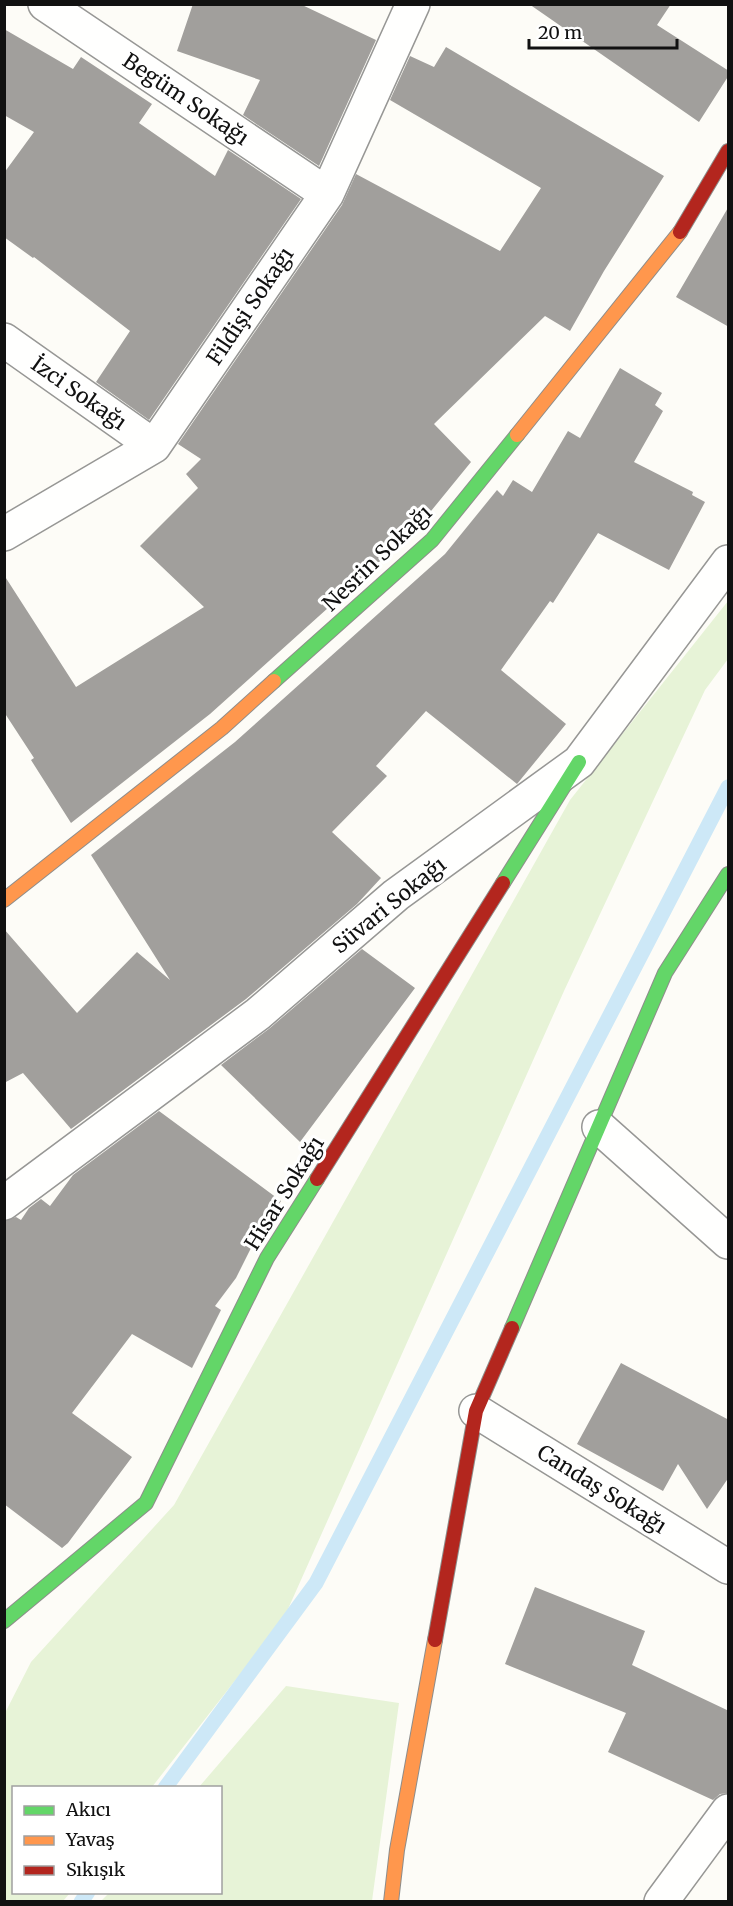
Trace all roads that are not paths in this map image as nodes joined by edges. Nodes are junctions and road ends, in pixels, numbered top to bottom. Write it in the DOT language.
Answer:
graph roads {
  1 [pos="45,4"];
  2 [pos="413,4"];
  3 [pos="729,151"];
  4 [pos="327,194"];
  5 [pos="4,340"];
  6 [pos="154,446"];
  7 [pos="4,534"];
  8 [pos="729,562"];
  9 [pos="579,762"];
  10 [pos="729,874"];
  11 [pos="4,900"];
  12 [pos="598,1127"];
  13 [pos="4,1203"];
  14 [pos="729,1242"];
  15 [pos="476,1411"];
  16 [pos="729,1567"];
  17 [pos="4,1621"];
  18 [pos="729,1811"];
  19 [pos="391,1902"];
  20 [pos="661,1902"];
  1 -- 4 [label="street, Begüm Sokağı"];
  2 -- 4 [label="street, Fildişi Sokağı"];
  3 -- 11 [label="street, Nesrin Sokağı"];
  4 -- 6 [label="street, Fildişi Sokağı"];
  5 -- 6 [label="street, İzci Sokağı"];
  6 -- 7 [label="street, Fildişi Sokağı"];
  8 -- 9 [label="street, Süvari Sokağı"];
  9 -- 13 [label="street, Süvari Sokağı"];
  9 -- 17 [label="street, Hisar Sokağı"];
  10 -- 12 [label="street"];
  12 -- 14 [label="street"];
  12 -- 15 [label="street"];
  15 -- 16 [label="street, Candaş Sokağı"];
  15 -- 19 [label="street"];
  18 -- 20 [label="street"];
}
